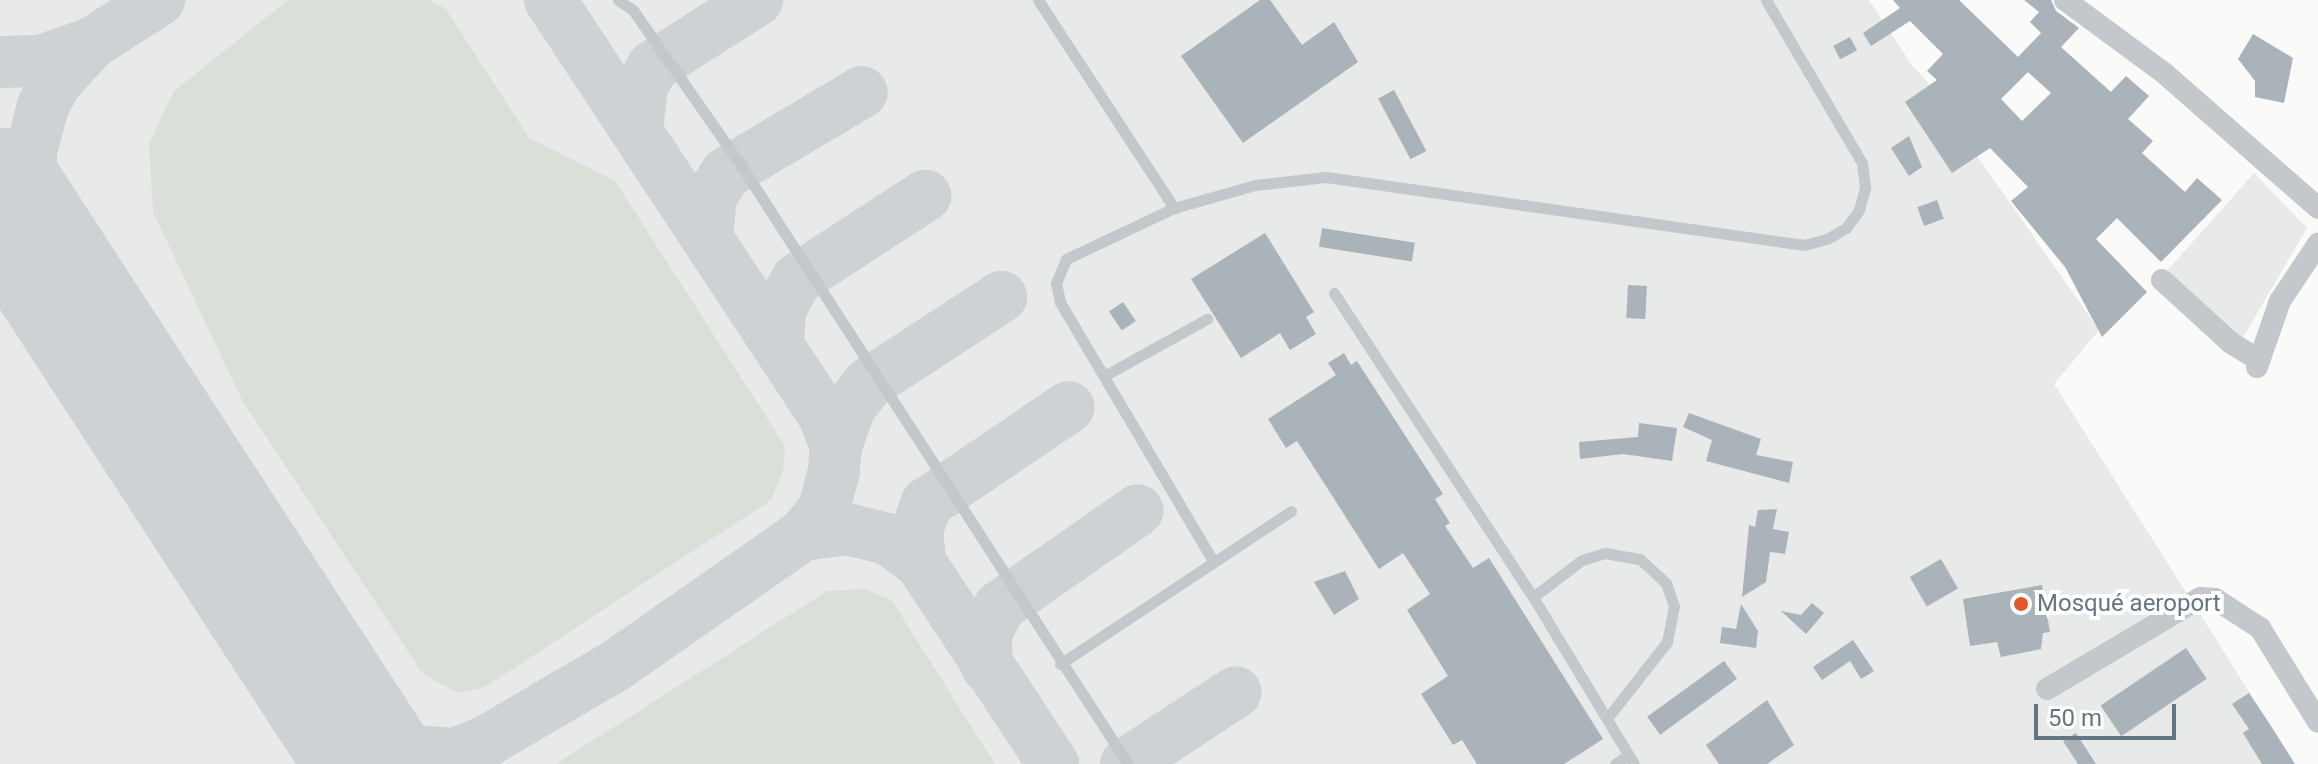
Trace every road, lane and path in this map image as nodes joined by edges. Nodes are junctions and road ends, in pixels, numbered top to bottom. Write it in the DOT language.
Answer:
graph roads {
  1 [pos="618,0"];
  2 [pos="1038,0"];
  3 [pos="1766,0"];
  4 [pos="2065,0"];
  5 [pos="1174,208"];
  6 [pos="2318,208"];
  7 [pos="2318,244"];
  8 [pos="2162,280"];
  9 [pos="1334,293"];
  10 [pos="1207,319"];
  11 [pos="1104,376"];
  12 [pos="1291,511"];
  13 [pos="1213,561"];
  14 [pos="1533,597"];
  15 [pos="1060,664"];
  16 [pos="2047,689"];
  17 [pos="1609,716"];
  18 [pos="2318,722"];
  19 [pos="1631,760"];
  20 [pos="1128,764"];
  21 [pos="1615,764"];
  1 -- 15 [label="lane"];
  2 -- 5 [label="lane"];
  3 -- 5 [label="lane"];
  4 -- 6 [label="street"];
  5 -- 11 [label="lane"];
  7 -- 8 [label="street"];
  9 -- 14 [label="lane"];
  10 -- 11 [label="lane"];
  11 -- 13 [label="lane"];
  12 -- 13 [label="lane"];
  13 -- 15 [label="lane"];
  14 -- 17 [label="lane"];
  14 -- 17 [label="lane"];
  15 -- 20 [label="lane"];
  16 -- 18 [label="street"];
  17 -- 19 [label="lane"];
  19 -- 21 [label="lane"];
}
